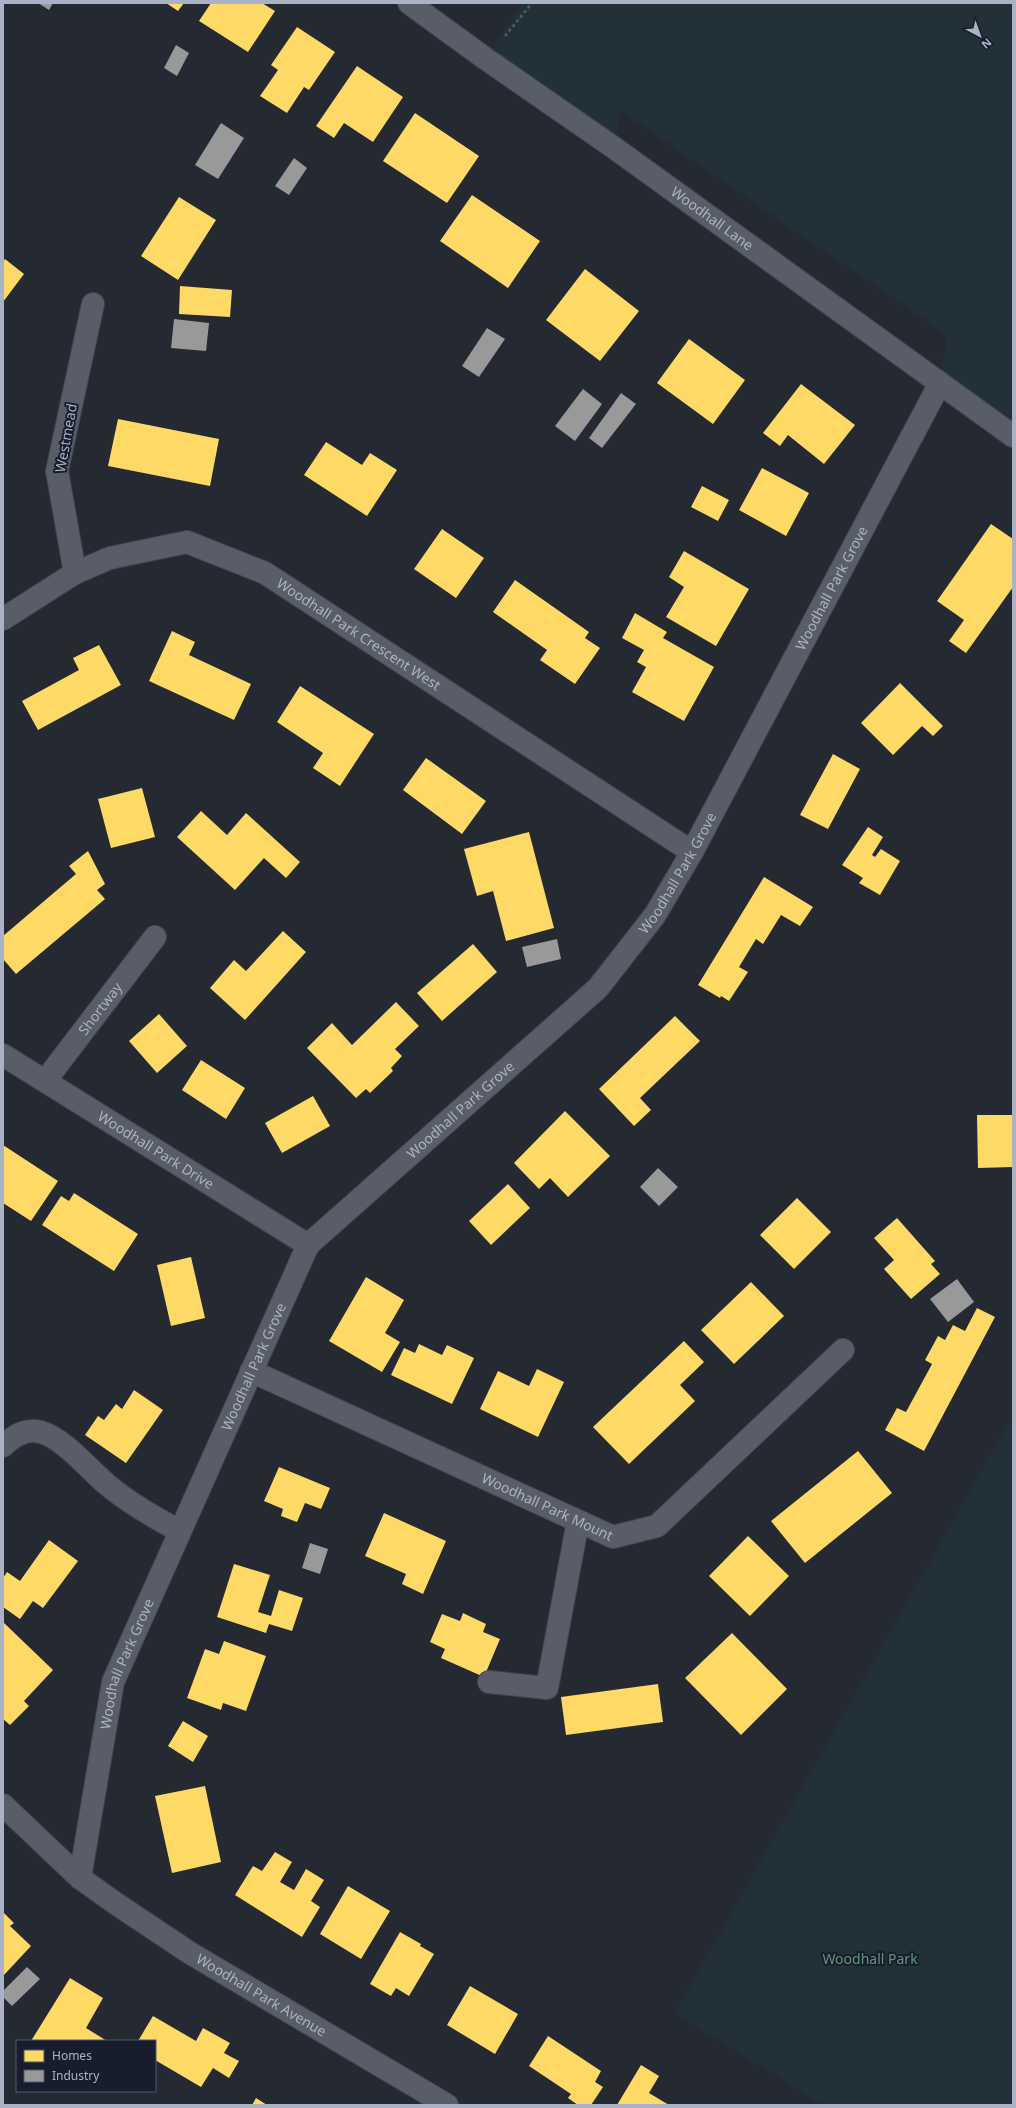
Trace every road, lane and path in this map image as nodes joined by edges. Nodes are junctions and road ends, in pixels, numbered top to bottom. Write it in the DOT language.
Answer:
graph roads {
  1 [pos="409,3"];
  2 [pos="532,3"];
  3 [pos="486,60"];
  4 [pos="93,304"];
  5 [pos="940,383"];
  6 [pos="1013,436"];
  7 [pos="75,573"];
  8 [pos="3,619"];
  9 [pos="692,852"];
  10 [pos="155,937"];
  11 [pos="3,1055"];
  12 [pos="45,1081"];
  13 [pos="308,1245"];
  14 [pos="843,1350"];
  15 [pos="251,1371"];
  16 [pos="3,1446"];
  17 [pos="578,1521"];
  18 [pos="180,1531"];
  19 [pos="489,1682"];
  20 [pos="3,1805"];
  21 [pos="80,1878"];
  22 [pos="447,2105"];
  1 -- 3 [label="street, Woodhall Lane"];
  2 -- 3 [label="path"];
  3 -- 5 [label="street, Woodhall Lane"];
  4 -- 7 [label="street, Westmead"];
  5 -- 6 [label="street, Woodhall Lane"];
  5 -- 9 [label="street, Woodhall Park Grove"];
  7 -- 8 [label="street, Woodhall Park Crescent West"];
  7 -- 9 [label="street, Woodhall Park Crescent West"];
  9 -- 13 [label="street, Woodhall Park Grove"];
  10 -- 12 [label="street, Shortway"];
  11 -- 12 [label="street, Woodhall Park Drive"];
  12 -- 13 [label="street, Woodhall Park Drive"];
  13 -- 15 [label="street, Woodhall Park Grove"];
  14 -- 17 [label="street, Woodhall Park Mount"];
  15 -- 17 [label="street, Woodhall Park Mount"];
  15 -- 18 [label="street, Woodhall Park Grove"];
  16 -- 18 [label="street"];
  17 -- 19 [label="street"];
  18 -- 21 [label="street, Woodhall Park Grove"];
  20 -- 21 [label="street, Woodhall Park Avenue"];
  21 -- 22 [label="street, Woodhall Park Avenue"];
}
